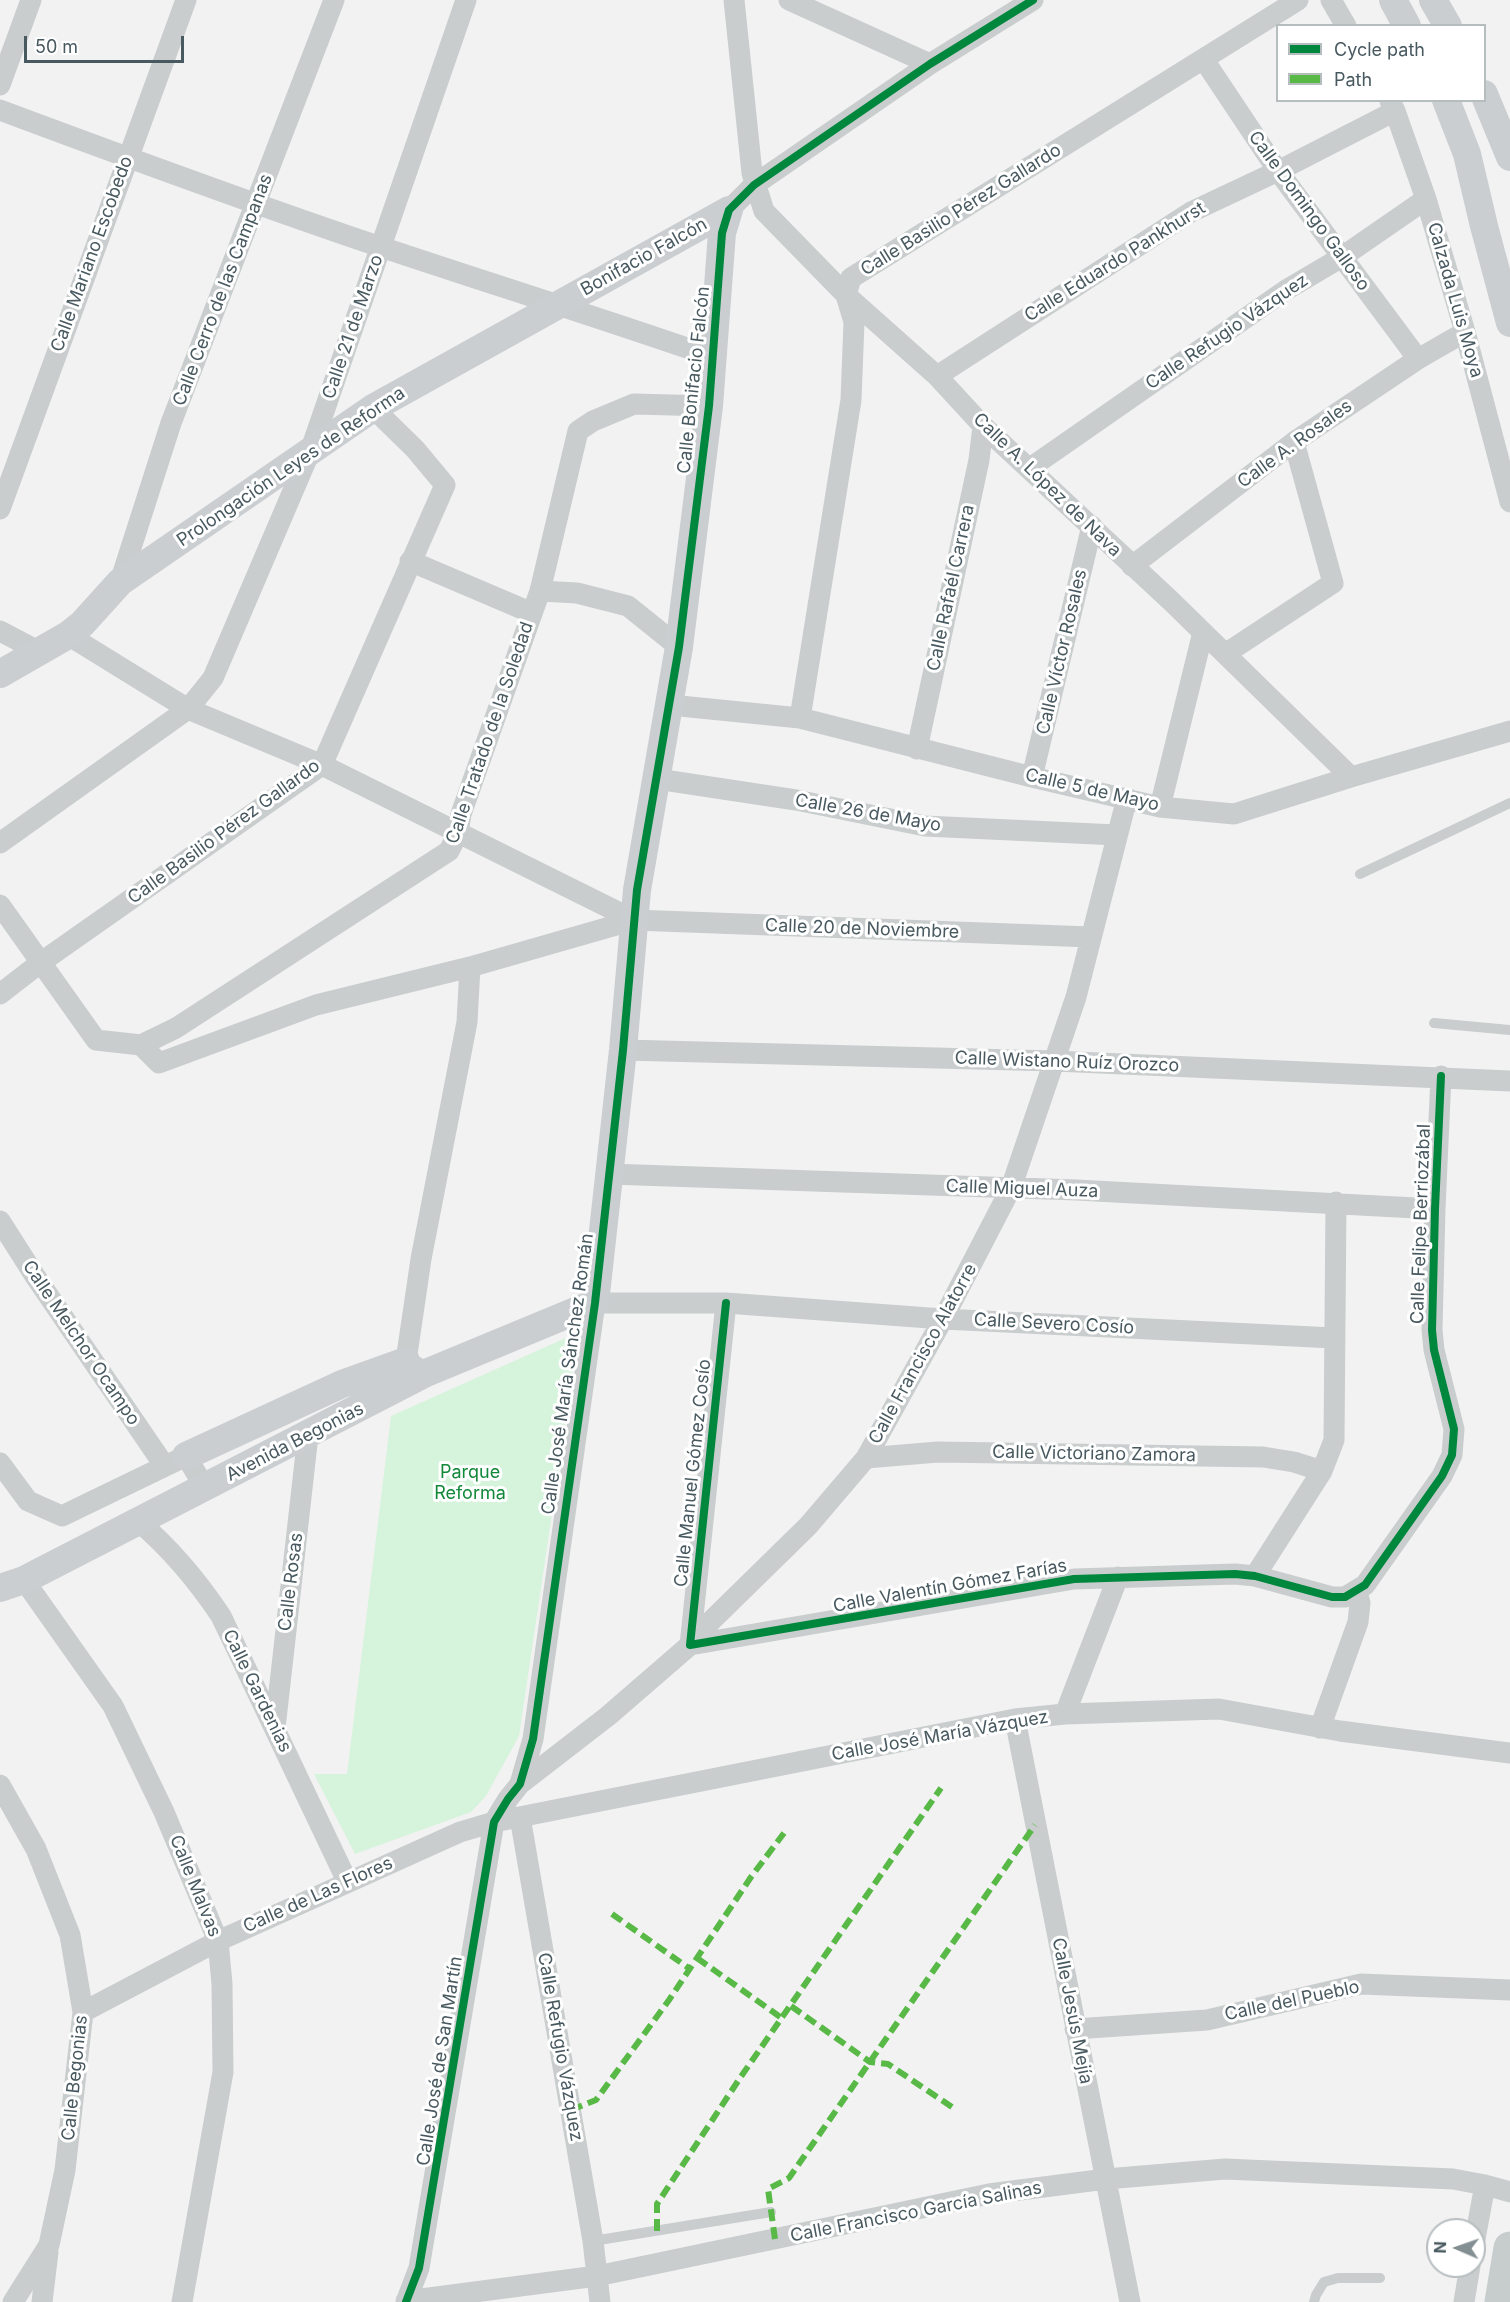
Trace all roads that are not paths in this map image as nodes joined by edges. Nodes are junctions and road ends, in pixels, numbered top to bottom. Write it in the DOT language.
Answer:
graph roads {
  1 [pos="32,0"];
  2 [pos="186,0"];
  3 [pos="334,0"];
  4 [pos="466,0"];
  5 [pos="734,0"];
  6 [pos="789,0"];
  7 [pos="1033,0"];
  8 [pos="1298,0"];
  9 [pos="1331,0"];
  10 [pos="1393,0"];
  11 [pos="1433,0"];
  12 [pos="1275,6"];
  13 [pos="1345,24"];
  14 [pos="1406,24"];
  15 [pos="1448,24"];
  16 [pos="1204,60"];
  17 [pos="930,64"];
  18 [pos="0,85"];
  19 [pos="1486,97"];
  20 [pos="1447,102"];
  21 [pos="1392,106"];
  22 [pos="0,110"];
  23 [pos="1510,157"];
  24 [pos="127,158"];
  25 [pos="1278,171"];
  26 [pos="754,184"];
  27 [pos="1426,199"];
  28 [pos="257,203"];
  29 [pos="729,210"];
  30 [pos="380,246"];
  31 [pos="1342,257"];
  32 [pos="846,295"];
  33 [pos="560,304"];
  34 [pos="1510,323"];
  35 [pos="1465,332"];
  36 [pos="713,357"];
  37 [pos="1418,359"];
  38 [pos="937,375"];
  39 [pos="708,406"];
  40 [pos="373,408"];
  41 [pos="983,426"];
  42 [pos="1294,442"];
  43 [pos="311,449"];
  44 [pos="1030,468"];
  45 [pos="1510,502"];
  46 [pos="0,509"];
  47 [pos="1092,526"];
  48 [pos="410,561"];
  49 [pos="1132,566"];
  50 [pos="120,582"];
  51 [pos="540,591"];
  52 [pos="532,613"];
  53 [pos="0,631"];
  54 [pos="1203,632"];
  55 [pos="68,635"];
  56 [pos="679,647"];
  57 [pos="38,651"];
  58 [pos="1225,654"];
  59 [pos="0,674"];
  60 [pos="670,705"];
  61 [pos="188,709"];
  62 [pos="800,718"];
  63 [pos="1510,731"];
  64 [pos="917,749"];
  65 [pos="322,765"];
  66 [pos="1032,777"];
  67 [pos="1352,777"];
  68 [pos="657,779"];
  69 [pos="1127,798"];
  70 [pos="1510,803"];
  71 [pos="1160,807"];
  72 [pos="458,833"];
  73 [pos="1117,835"];
  74 [pos="0,843"];
  75 [pos="1360,874"];
  76 [pos="0,904"];
  77 [pos="634,920"];
  78 [pos="1090,937"];
  79 [pos="40,963"];
  80 [pos="470,967"];
  81 [pos="0,994"];
  82 [pos="1434,1023"];
  83 [pos="1510,1030"];
  84 [pos="141,1045"];
  85 [pos="623,1050"];
  86 [pos="1054,1061"];
  87 [pos="1442,1076"];
  88 [pos="1510,1081"];
  89 [pos="609,1174"];
  90 [pos="1011,1188"];
  91 [pos="1336,1202"];
  92 [pos="1435,1209"];
  93 [pos="0,1221"];
  94 [pos="595,1303"];
  95 [pos="726,1303"];
  96 [pos="943,1319"];
  97 [pos="1334,1338"];
  98 [pos="416,1367"];
  99 [pos="308,1435"];
  100 [pos="866,1458"];
  101 [pos="175,1460"];
  102 [pos="0,1463"];
  103 [pos="1322,1471"];
  104 [pos="205,1488"];
  105 [pos="138,1521"];
  106 [pos="1255,1576"];
  107 [pos="1118,1577"];
  108 [pos="12,1584"];
  109 [pos="1357,1592"];
  110 [pos="690,1645"];
  111 [pos="1065,1714"];
  112 [pos="1015,1719"];
  113 [pos="274,1728"];
  114 [pos="1320,1728"];
  115 [pos="1510,1753"];
  116 [pos="520,1784"];
  117 [pos="0,1785"];
  118 [pos="520,1817"];
  119 [pos="488,1824"];
  120 [pos="347,1881"];
  121 [pos="218,1941"];
  122 [pos="1510,1990"];
  123 [pos="83,2012"];
  124 [pos="1075,2029"];
  125 [pos="1106,2179"];
  126 [pos="1485,2185"];
  127 [pos="1510,2193"];
  128 [pos="771,2212"];
  129 [pos="1479,2218"];
  130 [pos="594,2241"];
  131 [pos="49,2246"];
  132 [pos="1510,2248"];
  133 [pos="597,2277"];
  134 [pos="1380,2278"];
  135 [pos="1468,2278"];
  136 [pos="406,2301"];
  137 [pos="13,2302"];
  138 [pos="42,2302"];
  139 [pos="182,2302"];
  140 [pos="600,2302"];
  141 [pos="1130,2302"];
  142 [pos="1314,2302"];
  143 [pos="1464,2302"];
  144 [pos="1501,2302"];
  1 -- 18 [label="street"];
  2 -- 24 [label="street, Calle Mariano Escobedo"];
  3 -- 28 [label="street, Calle Cerro de las Campanas"];
  4 -- 30 [label="street, Calle 21 de Marzo"];
  5 -- 26 [label="street, Calle A. López de Nava"];
  6 -- 17 [label="street"];
  7 -- 17 [label="street, Calle Bonifacio Falcón"];
  8 -- 12 [label="street, Calle Basilio Pérez Gallardo"];
  9 -- 13 [label="street"];
  10 -- 14 [label="street"];
  11 -- 15 [label="street"];
  12 -- 16 [label="street, Calle Basilio Pérez Gallardo"];
  16 -- 25 [label="street, Calle Domingo Galloso"];
  16 -- 32 [label="street, Calle Basilio Pérez Gallardo"];
  17 -- 26 [label="street, Calle Bonifacio Falcón"];
  19 -- 23 [label="street"];
  20 -- 34 [label="street"];
  21 -- 25 [label="street, Calle Eduardo Pankhurst"];
  21 -- 27 [label="street, Calzada Luis Moya"];
  22 -- 24 [label="street"];
  24 -- 28 [label="street"];
  24 -- 46 [label="street, Calle Mariano Escobedo"];
  25 -- 31 [label="street, Calle Domingo Galloso"];
  25 -- 38 [label="street, Calle Eduardo Pankhurst"];
  26 -- 29 [label="street, Calle Bonifacio Falcón"];
  26 -- 32 [label="street, Calle A. López de Nava"];
  27 -- 31 [label="street, Calle Refugio Vázquez"];
  27 -- 35 [label="street, Calzada Luis Moya"];
  28 -- 30 [label="street"];
  28 -- 50 [label="street, Calle Cerro de las Campanas"];
  29 -- 33 [label="street, Bonifacio Falcón"];
  29 -- 36 [label="street, Calle Bonifacio Falcón"];
  30 -- 33 [label="street"];
  30 -- 43 [label="street, Calle 21 de Marzo"];
  31 -- 37 [label="street, Calle Domingo Galloso"];
  31 -- 44 [label="street, Calle Refugio Vázquez"];
  32 -- 38 [label="street, Calle A. López de Nava"];
  32 -- 62 [label="street, Calle Basilio Pérez Gallardo"];
  33 -- 36 [label="street"];
  33 -- 40 [label="street, Prolongación Leyes de Reforma"];
  35 -- 37 [label="street, Calle A. Rosales"];
  35 -- 45 [label="street, Calzada Luis Moya"];
  36 -- 39 [label="street, Calle Bonifacio Falcón"];
  37 -- 42 [label="street, Calle A. Rosales"];
  38 -- 41 [label="street, Calle A. López de Nava"];
  39 -- 51 [label="street, Calle Tratado de la Soledad"];
  39 -- 56 [label="street, Calle Bonifacio Falcón"];
  40 -- 43 [label="street, Prolongación Leyes de Reforma"];
  40 -- 48 [label="street, Calle Basilio Pérez Gallardo"];
  41 -- 44 [label="street, Calle A. López de Nava"];
  41 -- 64 [label="street, Calle Rafaél Carrera"];
  42 -- 49 [label="street, Calle A. Rosales"];
  42 -- 58 [label="street"];
  43 -- 50 [label="street, Prolongación Leyes de Reforma"];
  43 -- 61 [label="street, Calle 21 de Marzo"];
  44 -- 47 [label="street, Calle A. López de Nava"];
  47 -- 49 [label="street, Calle A. López de Nava"];
  47 -- 66 [label="street, Calle Víctor Rosales"];
  48 -- 52 [label="street"];
  48 -- 65 [label="street, Calle Basilio Pérez Gallardo"];
  49 -- 54 [label="street, Calle A. López de Nava"];
  50 -- 55 [label="street, Prolongación Leyes de Reforma"];
  51 -- 52 [label="street, Calle Tratado de la Soledad"];
  51 -- 56 [label="street"];
  52 -- 72 [label="street, Calle Tratado de la Soledad"];
  53 -- 57 [label="street"];
  54 -- 58 [label="street, Calle A. López de Nava"];
  54 -- 71 [label="street"];
  55 -- 57 [label="street, Prolongación Leyes de Reforma"];
  55 -- 61 [label="street"];
  56 -- 60 [label="street, Calle Bonifacio Falcón"];
  57 -- 59 [label="street, Prolongación Leyes de Reforma"];
  58 -- 67 [label="street, Calle A. López de Nava"];
  60 -- 62 [label="street, Calle 5 de Mayo"];
  60 -- 68 [label="street, Calle Bonifacio Falcón"];
  61 -- 65 [label="street"];
  61 -- 74 [label="street, Calle 21 de Marzo"];
  62 -- 64 [label="street, Calle 5 de Mayo"];
  63 -- 67 [label="street, Calle 5 de Mayo"];
  64 -- 66 [label="street, Calle 5 de Mayo"];
  65 -- 72 [label="street"];
  65 -- 79 [label="street, Calle Basilio Pérez Gallardo"];
  66 -- 69 [label="street, Calle 5 de Mayo"];
  67 -- 71 [label="street, Calle 5 de Mayo"];
  68 -- 73 [label="street, Calle 26 de Mayo"];
  68 -- 77 [label="street, Calle Bonifacio Falcón"];
  69 -- 71 [label="street, Calle 5 de Mayo"];
  69 -- 73 [label="street, Calle Francisco Alatorre"];
  70 -- 75 [label="lane"];
  72 -- 77 [label="street"];
  72 -- 84 [label="street, Calle Tratado de la Soledad"];
  73 -- 78 [label="street, Calle Francisco Alatorre"];
  76 -- 79 [label="street"];
  77 -- 78 [label="street, Calle 20 de Noviembre"];
  77 -- 80 [label="street"];
  77 -- 85 [label="street, Calle José María Sánchez Román"];
  78 -- 86 [label="street, Calle Francisco Alatorre"];
  79 -- 81 [label="street, Calle Basilio Pérez Gallardo"];
  79 -- 84 [label="street"];
  80 -- 84 [label="street"];
  80 -- 98 [label="street"];
  82 -- 83 [label="lane"];
  85 -- 86 [label="street, Calle Wistano Ruíz Orozco"];
  85 -- 89 [label="street, Calle José María Sánchez Román"];
  86 -- 87 [label="street, Calle Wistano Ruíz Orozco"];
  86 -- 90 [label="street, Calle Francisco Alatorre"];
  87 -- 88 [label="street, Calle Wistano Ruíz Orozco"];
  87 -- 92 [label="street, Calle Felipe Berriozábal"];
  89 -- 90 [label="street, Calle Miguel Auza"];
  89 -- 94 [label="street, Calle José María Sánchez Román"];
  90 -- 91 [label="street, Calle Miguel Auza"];
  90 -- 96 [label="street, Calle Francisco Alatorre"];
  91 -- 92 [label="street, Calle Miguel Auza"];
  91 -- 97 [label="street"];
  92 -- 109 [label="street, Calle Felipe Berriozábal"];
  93 -- 101 [label="street, Calle Melchor Ocampo"];
  94 -- 95 [label="street, Calle Severo Cosío"];
  94 -- 98 [label="street, Avenida Begonias"];
  94 -- 116 [label="street, Calle José María Sánchez Román"];
  95 -- 96 [label="street, Calle Severo Cosío"];
  95 -- 110 [label="street, Calle Manuel Gómez Cosío"];
  96 -- 97 [label="street, Calle Severo Cosío"];
  96 -- 100 [label="street, Calle Francisco Alatorre"];
  97 -- 103 [label="street"];
  98 -- 99 [label="street, Avenida Begonias"];
  98 -- 101 [label="street"];
  99 -- 104 [label="street, Avenida Begonias"];
  99 -- 113 [label="street, Calle Rosas"];
  100 -- 103 [label="street, Calle Victoriano Zamora"];
  100 -- 110 [label="street, Calle Francisco Alatorre"];
  101 -- 102 [label="street"];
  101 -- 104 [label="street, Calle Melchor Ocampo"];
  103 -- 106 [label="street"];
  104 -- 105 [label="street, Avenida Begonias"];
  105 -- 108 [label="street, Avenida Begonias"];
  105 -- 113 [label="street, Calle Gardenias"];
  106 -- 107 [label="street, Calle Valentín Gómez Farías"];
  106 -- 109 [label="street, Calle Valentín Gómez Farías"];
  107 -- 110 [label="street, Calle Valentín Gómez Farías"];
  107 -- 111 [label="street"];
  108 -- 121 [label="street, Calle Malvas"];
  109 -- 114 [label="street"];
  110 -- 116 [label="street, Calle Francisco Alatorre"];
  111 -- 112 [label="street, Calle José María Vázquez"];
  111 -- 114 [label="street, Calle José María Vázquez"];
  112 -- 118 [label="street, Calle José María Vázquez"];
  112 -- 124 [label="street, Calle Jesús Mejía"];
  113 -- 120 [label="street, Calle Gardenias"];
  114 -- 115 [label="street, Calle José María Vázquez"];
  116 -- 119 [label="street, Calle José María Sánchez Román"];
  117 -- 123 [label="street, Calle Begonias"];
  118 -- 119 [label="street, Calle José María Vázquez"];
  118 -- 130 [label="street, Calle Refugio Vázquez"];
  119 -- 120 [label="street, Calle de Las Flores"];
  119 -- 136 [label="street, Calle José de San Martín"];
  120 -- 121 [label="street, Calle de Las Flores"];
  121 -- 123 [label="street, Calle de Las Flores"];
  121 -- 139 [label="street, Calle Malvas"];
  122 -- 124 [label="street, Calle del Pueblo"];
  123 -- 131 [label="street, Calle Begonias"];
  124 -- 125 [label="street, Calle Jesús Mejía"];
  125 -- 126 [label="street, Calle Francisco García Salinas"];
  125 -- 133 [label="street, Calle Francisco García Salinas"];
  125 -- 141 [label="street, Calle Jesús Mejía"];
  126 -- 127 [label="street, Calle Francisco García Salinas"];
  126 -- 129 [label="street"];
  128 -- 130 [label="lane"];
  130 -- 133 [label="street, Calle Refugio Vázquez"];
  131 -- 137 [label="street, Calle Begonias"];
  131 -- 138 [label="street"];
  132 -- 144 [label="main road"];
  133 -- 136 [label="street, Calle Francisco García Salinas"];
  133 -- 140 [label="street, Calle Refugio Vázquez"];
  134 -- 142 [label="lane"];
  135 -- 143 [label="street"];
}
